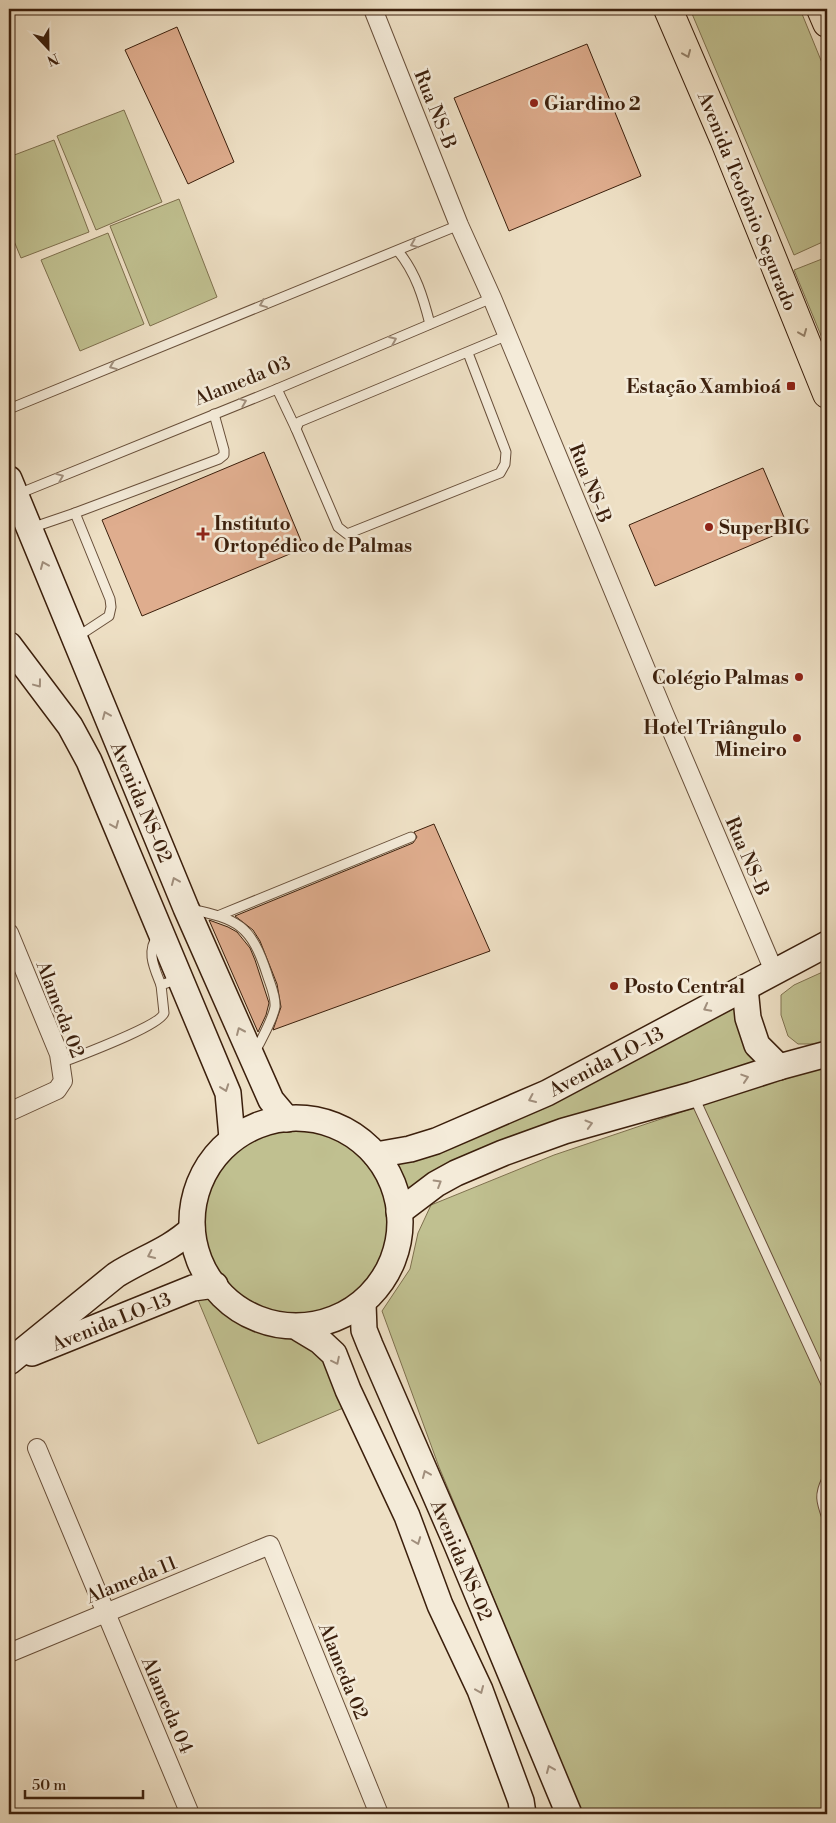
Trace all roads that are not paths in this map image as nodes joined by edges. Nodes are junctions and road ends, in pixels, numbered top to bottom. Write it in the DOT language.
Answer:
graph roads {
  1 [pos="373,9"];
  2 [pos="668,9"];
  3 [pos="821,9"];
  4 [pos="827,23"];
  5 [pos="460,225"];
  6 [pos="398,251"];
  7 [pos="492,298"];
  8 [pos="430,324"];
  9 [pos="508,335"];
  10 [pos="468,353"];
  11 [pos="277,389"];
  12 [pos="827,394"];
  13 [pos="9,409"];
  14 [pos="214,414"];
  15 [pos="296,430"];
  16 [pos="11,492"];
  17 [pos="76,514"];
  18 [pos="29,529"];
  19 [pos="74,638"];
  20 [pos="9,645"];
  21 [pos="411,837"];
  22 [pos="186,908"];
  23 [pos="220,915"];
  24 [pos="9,933"];
  25 [pos="827,944"];
  26 [pos="774,971"];
  27 [pos="170,982"];
  28 [pos="745,988"];
  29 [pos="827,1054"];
  30 [pos="252,1058"];
  31 [pos="62,1063"];
  32 [pos="779,1067"];
  33 [pos="692,1095"];
  34 [pos="9,1112"];
  35 [pos="287,1119"];
  36 [pos="232,1138"];
  37 [pos="376,1155"];
  38 [pos="399,1212"];
  39 [pos="192,1229"];
  40 [pos="215,1285"];
  41 [pos="363,1304"];
  42 [pos="300,1329"];
  43 [pos="9,1362"];
  44 [pos="827,1386"];
  45 [pos="38,1448"];
  46 [pos="827,1479"];
  47 [pos="827,1518"];
  48 [pos="270,1544"];
  49 [pos="107,1612"];
  50 [pos="9,1653"];
  51 [pos="190,1814"];
  52 [pos="378,1814"];
  53 [pos="523,1814"];
  54 [pos="569,1814"];
  1 -- 5 [label="street, Rua NS-B"];
  2 -- 12 [label="main road, Avenida Teotônio Segurado, one-way"];
  3 -- 4 [label="main road"];
  5 -- 6 [label="lane, one-way"];
  5 -- 7 [label="street, Rua NS-B"];
  6 -- 8 [label="lane"];
  6 -- 13 [label="lane, one-way"];
  7 -- 8 [label="lane, Alameda 03"];
  7 -- 9 [label="street, Rua NS-B"];
  11 -- 8 [label="lane, Alameda 03, one-way"];
  9 -- 10 [label="lane"];
  9 -- 26 [label="street, Rua NS-B"];
  10 -- 15 [label="lane"];
  10 -- 15 [label="lane"];
  14 -- 11 [label="lane, Alameda 03, one-way"];
  11 -- 15 [label="lane"];
  16 -- 14 [label="lane, Alameda 03, one-way"];
  14 -- 17 [label="lane"];
  16 -- 18 [label="street, Avenida NS-02"];
  17 -- 18 [label="lane"];
  17 -- 19 [label="lane"];
  19 -- 18 [label="street, Avenida NS-02, one-way"];
  22 -- 19 [label="street, Avenida NS-02, one-way"];
  20 -- 27 [label="street, Avenida NS-02, one-way"];
  21 -- 23 [label="lane"];
  22 -- 23 [label="lane"];
  30 -- 22 [label="street, Avenida NS-02, one-way"];
  23 -- 30 [label="lane"];
  24 -- 31 [label="street, Alameda 02"];
  25 -- 26 [label="street, Avenida LO-13"];
  26 -- 28 [label="street, Avenida LO-13"];
  27 -- 31 [label="lane"];
  27 -- 36 [label="street, Avenida NS-02, one-way"];
  28 -- 32 [label="street"];
  28 -- 37 [label="street, Avenida LO-13, one-way"];
  29 -- 32 [label="street"];
  30 -- 35 [label="street, Avenida NS-02"];
  31 -- 34 [label="street, Alameda 02"];
  33 -- 32 [label="street, one-way"];
  38 -- 33 [label="street, one-way"];
  33 -- 44 [label="lane"];
  35 -- 36 [label="street"];
  35 -- 37 [label="street"];
  36 -- 39 [label="street"];
  37 -- 38 [label="street"];
  38 -- 41 [label="street"];
  39 -- 40 [label="street"];
  39 -- 43 [label="street, Avenida LO-13, one-way"];
  40 -- 42 [label="street"];
  40 -- 43 [label="street, Avenida LO-13"];
  41 -- 42 [label="street"];
  54 -- 41 [label="street, Avenida NS-02, one-way"];
  42 -- 53 [label="street, Avenida NS-02, one-way"];
  45 -- 49 [label="street, Alameda 04"];
  46 -- 47 [label="lane"];
  48 -- 49 [label="street, Alameda 11"];
  48 -- 52 [label="street, Alameda 02"];
  49 -- 50 [label="street, Alameda 11"];
  49 -- 51 [label="street, Alameda 04"];
}
